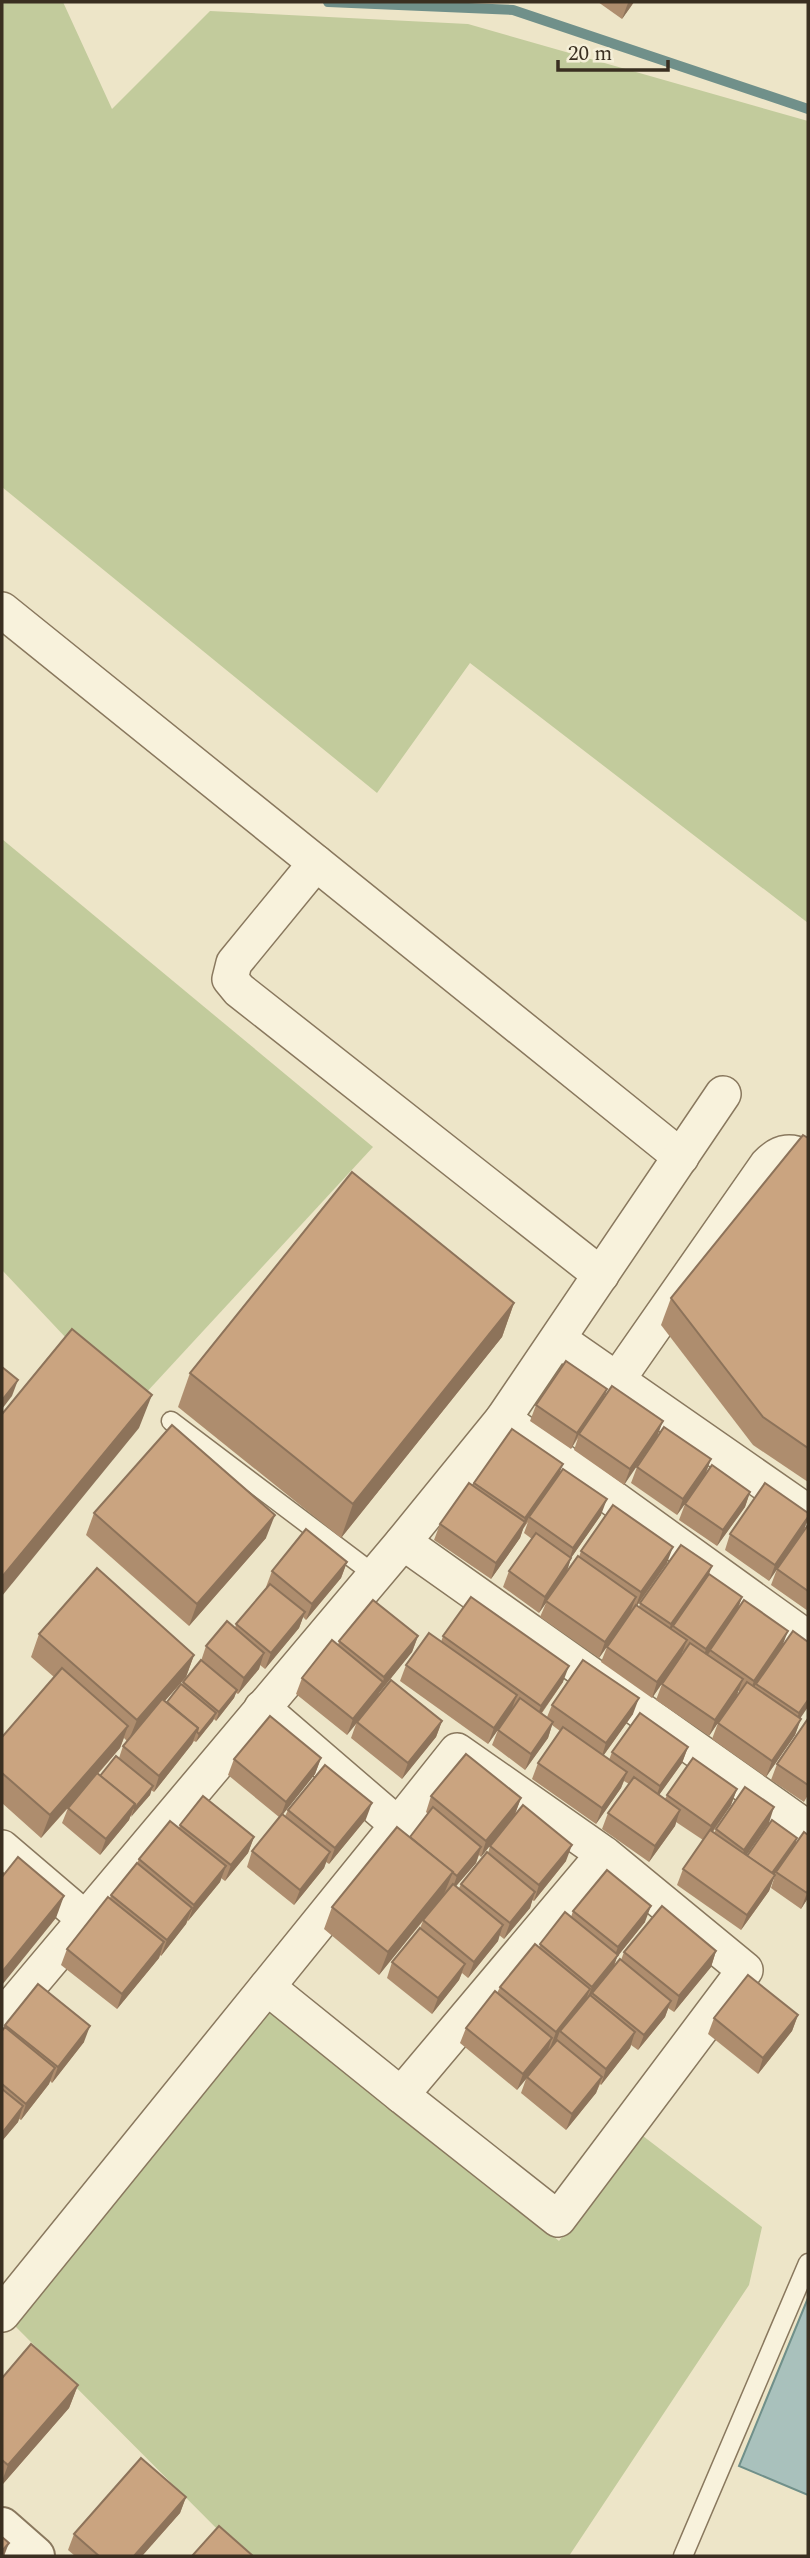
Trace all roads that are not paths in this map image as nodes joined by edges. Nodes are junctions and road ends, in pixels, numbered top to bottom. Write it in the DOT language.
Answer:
graph roads {
  1 [pos="2,610"];
  2 [pos="316,863"];
  3 [pos="723,1094"];
  4 [pos="681,1157"];
  5 [pos="808,1161"];
  6 [pos="601,1275"];
  7 [pos="558,1339"];
  8 [pos="617,1380"];
  9 [pos="503,1419"];
  10 [pos="171,1421"];
  11 [pos="808,1513"];
  12 [pos="403,1542"];
  13 [pos="375,1576"];
  14 [pos="808,1639"];
  15 [pos="262,1708"];
  16 [pos="398,1825"];
  17 [pos="808,1829"];
  18 [pos="2,1848"];
  19 [pos="604,1854"];
  20 [pos="84,1918"];
  21 [pos="267,1987"];
  22 [pos="2,2018"];
  23 [pos="401,2095"];
  24 [pos="808,2263"];
  25 [pos="2,2314"];
  26 [pos="2,2527"];
  27 [pos="35,2556"];
  28 [pos="683,2556"];
  1 -- 2 [label="street"];
  2 -- 4 [label="street"];
  2 -- 6 [label="street"];
  3 -- 4 [label="street"];
  4 -- 6 [label="street"];
  5 -- 8 [label="street"];
  6 -- 7 [label="street"];
  7 -- 8 [label="street"];
  7 -- 9 [label="street"];
  8 -- 11 [label="street"];
  9 -- 12 [label="street"];
  9 -- 14 [label="street"];
  10 -- 13 [label="lane"];
  12 -- 13 [label="street"];
  12 -- 17 [label="street"];
  13 -- 15 [label="street"];
  15 -- 16 [label="street"];
  15 -- 20 [label="street"];
  16 -- 19 [label="street"];
  16 -- 21 [label="street"];
  18 -- 20 [label="street"];
  19 -- 23 [label="street"];
  19 -- 23 [label="street"];
  20 -- 22 [label="street"];
  21 -- 23 [label="street"];
  21 -- 25 [label="street"];
  24 -- 28 [label="lane"];
  26 -- 27 [label="street"];
}
